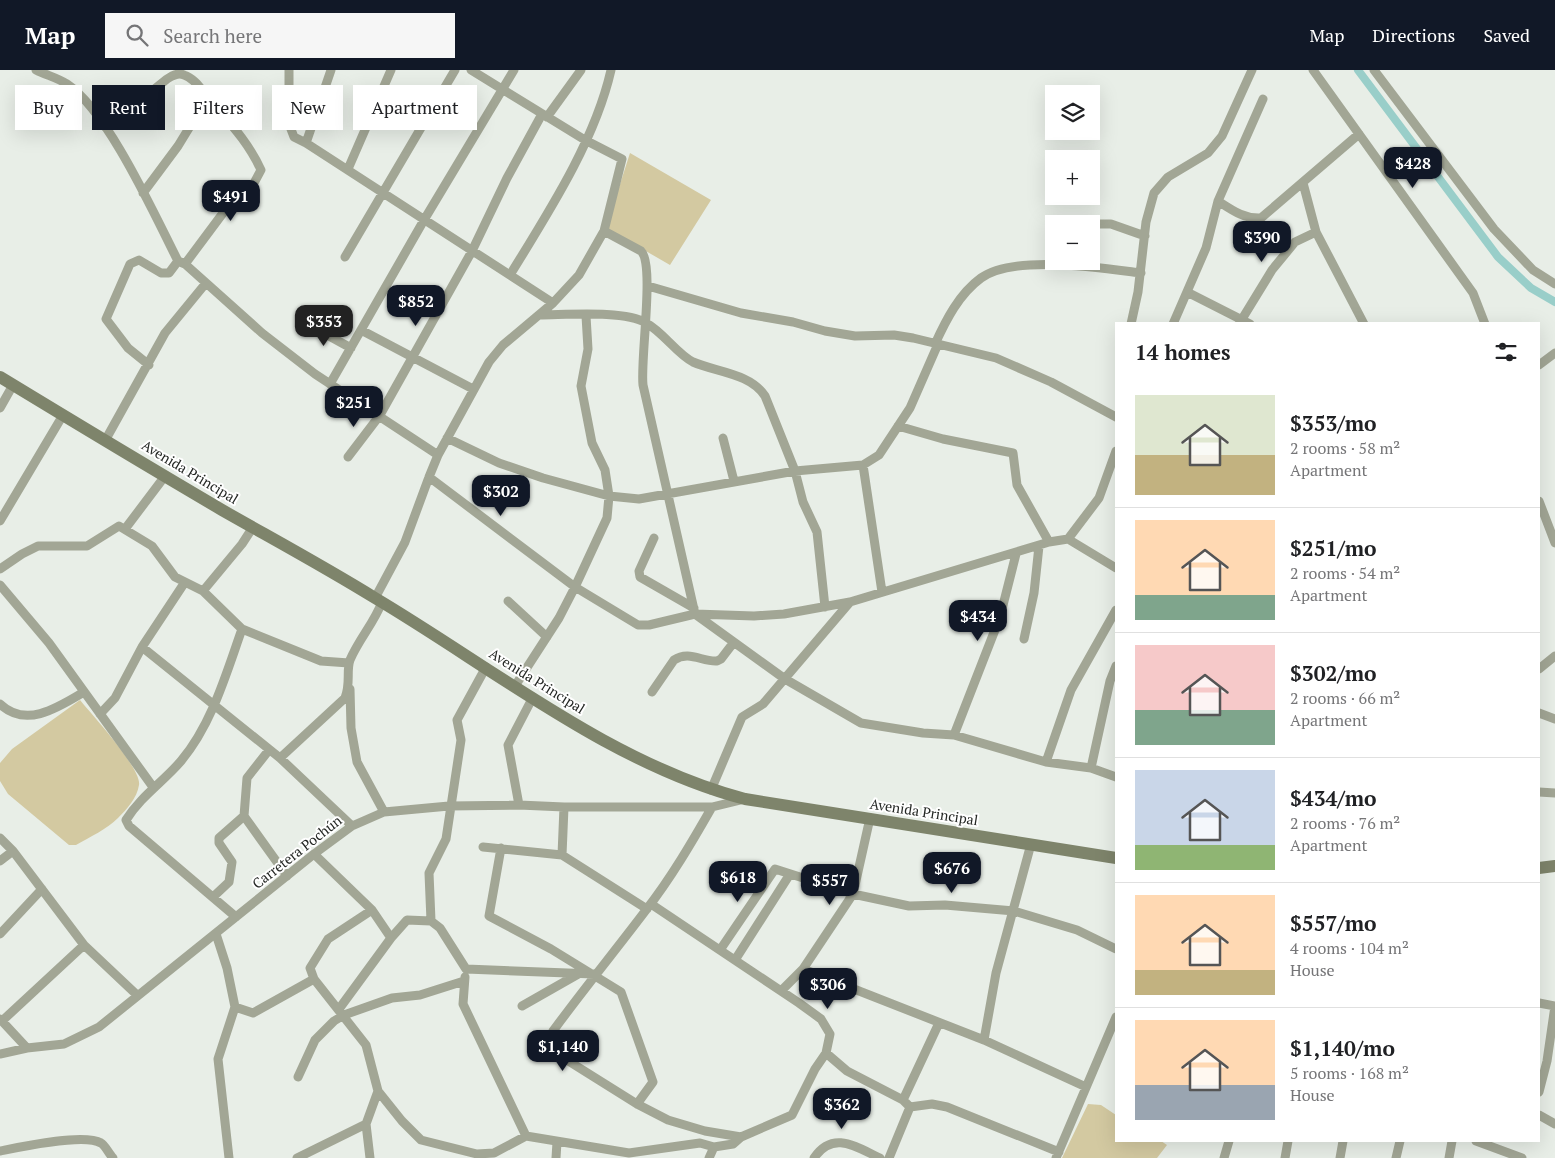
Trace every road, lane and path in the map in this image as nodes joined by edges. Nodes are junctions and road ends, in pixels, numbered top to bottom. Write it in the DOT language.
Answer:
graph roads {
  1 [pos="36,70"];
  2 [pos="289,70"];
  3 [pos="331,70"];
  4 [pos="391,70"];
  5 [pos="455,70"];
  6 [pos="470,70"];
  7 [pos="514,70"];
  8 [pos="581,70"];
  9 [pos="611,70"];
  10 [pos="1252,70"];
  11 [pos="1313,70"];
  12 [pos="1374,70"];
  13 [pos="161,85"];
  14 [pos="198,85"];
  15 [pos="501,90"];
  16 [pos="1263,99"];
  17 [pos="92,111"];
  18 [pos="544,116"];
  19 [pos="107,130"];
  20 [pos="188,130"];
  21 [pos="237,130"];
  22 [pos="1359,134"];
  23 [pos="585,140"];
  24 [pos="306,143"];
  25 [pos="348,169"];
  26 [pos="1303,183"];
  27 [pos="143,193"];
  28 [pos="384,194"];
  29 [pos="1218,201"];
  30 [pos="424,220"];
  31 [pos="1100,224"];
  32 [pos="604,230"];
  33 [pos="1316,232"];
  34 [pos="1145,236"];
  35 [pos="472,251"];
  36 [pos="345,257"];
  37 [pos="181,262"];
  38 [pos="1140,273"];
  39 [pos="510,275"];
  40 [pos="206,283"];
  41 [pos="1555,284"];
  42 [pos="648,286"];
  43 [pos="1186,292"];
  44 [pos="553,303"];
  45 [pos="539,315"];
  46 [pos="586,316"];
  47 [pos="644,322"];
  48 [pos="1131,322"];
  49 [pos="1174,322"];
  50 [pos="1243,322"];
  51 [pos="1363,322"];
  52 [pos="1484,322"];
  53 [pos="309,325"];
  54 [pos="361,330"];
  55 [pos="937,344"];
  56 [pos="351,348"];
  57 [pos="1555,353"];
  58 [pos="413,356"];
  59 [pos="1540,364"];
  60 [pos="149,365"];
  61 [pos="0,377"];
  62 [pos="330,384"];
  63 [pos="13,385"];
  64 [pos="473,389"];
  65 [pos="0,408"];
  66 [pos="63,415"];
  67 [pos="380,416"];
  68 [pos="1115,416"];
  69 [pos="898,426"];
  70 [pos="447,438"];
  71 [pos="722,438"];
  72 [pos="106,439"];
  73 [pos="1115,454"];
  74 [pos="438,455"];
  75 [pos="348,457"];
  76 [pos="863,465"];
  77 [pos="795,471"];
  78 [pos="165,476"];
  79 [pos="429,478"];
  80 [pos="734,481"];
  81 [pos="670,495"];
  82 [pos="609,496"];
  83 [pos="1540,504"];
  84 [pos="0,521"];
  85 [pos="252,527"];
  86 [pos="125,529"];
  87 [pos="654,538"];
  88 [pos="1068,539"];
  89 [pos="1050,542"];
  90 [pos="1555,543"];
  91 [pos="1039,546"];
  92 [pos="1016,554"];
  93 [pos="1115,567"];
  94 [pos="0,568"];
  95 [pos="185,582"];
  96 [pos="0,585"];
  97 [pos="575,587"];
  98 [pos="203,591"];
  99 [pos="882,592"];
  100 [pos="379,600"];
  101 [pos="508,601"];
  102 [pos="850,602"];
  103 [pos="825,607"];
  104 [pos="694,611"];
  105 [pos="1115,612"];
  106 [pos="242,629"];
  107 [pos="547,637"];
  108 [pos="1024,640"];
  109 [pos="734,642"];
  110 [pos="142,647"];
  111 [pos="1555,656"];
  112 [pos="349,663"];
  113 [pos="486,667"];
  114 [pos="1540,667"];
  115 [pos="1115,669"];
  116 [pos="785,679"];
  117 [pos="515,686"];
  118 [pos="350,687"];
  119 [pos="84,692"];
  120 [pos="652,692"];
  121 [pos="533,698"];
  122 [pos="0,704"];
  123 [pos="215,706"];
  124 [pos="100,714"];
  125 [pos="1540,714"];
  126 [pos="1555,719"];
  127 [pos="954,735"];
  128 [pos="269,750"];
  129 [pos="280,758"];
  130 [pos="1046,762"];
  131 [pos="1091,768"];
  132 [pos="1115,777"];
  133 [pos="153,787"];
  134 [pos="711,790"];
  135 [pos="1540,792"];
  136 [pos="1555,793"];
  137 [pos="745,799"];
  138 [pos="519,805"];
  139 [pos="449,806"];
  140 [pos="564,807"];
  141 [pos="712,807"];
  142 [pos="384,812"];
  143 [pos="244,816"];
  144 [pos="870,818"];
  145 [pos="352,826"];
  146 [pos="0,838"];
  147 [pos="1030,844"];
  148 [pos="483,848"];
  149 [pos="501,848"];
  150 [pos="12,851"];
  151 [pos="314,854"];
  152 [pos="562,855"];
  153 [pos="1115,858"];
  154 [pos="0,861"];
  155 [pos="1555,866"];
  156 [pos="1540,868"];
  157 [pos="790,874"];
  158 [pos="287,876"];
  159 [pos="42,889"];
  160 [pos="853,894"];
  161 [pos="213,897"];
  162 [pos="649,906"];
  163 [pos="372,910"];
  164 [pos="1014,911"];
  165 [pos="236,917"];
  166 [pos="431,921"];
  167 [pos="0,934"];
  168 [pos="216,934"];
  169 [pos="391,938"];
  170 [pos="84,945"];
  171 [pos="1115,949"];
  172 [pos="720,950"];
  173 [pos="735,960"];
  174 [pos="466,969"];
  175 [pos="802,969"];
  176 [pos="580,973"];
  177 [pos="594,974"];
  178 [pos="314,980"];
  179 [pos="464,981"];
  180 [pos="782,990"];
  181 [pos="137,995"];
  182 [pos="1540,1003"];
  183 [pos="522,1006"];
  184 [pos="1555,1006"];
  185 [pos="235,1007"];
  186 [pos="342,1012"];
  187 [pos="1115,1019"];
  188 [pos="1,1020"];
  189 [pos="939,1023"];
  190 [pos="984,1040"];
  191 [pos="27,1048"];
  192 [pos="826,1053"];
  193 [pos="0,1054"];
  194 [pos="1551,1063"];
  195 [pos="298,1076"];
  196 [pos="1086,1086"];
  197 [pos="1540,1090"];
  198 [pos="378,1091"];
  199 [pos="903,1100"];
  200 [pos="637,1104"];
  201 [pos="910,1107"];
  202 [pos="1540,1116"];
  203 [pos="366,1124"];
  204 [pos="1555,1124"];
  205 [pos="526,1136"];
  206 [pos="741,1137"];
  207 [pos="557,1142"];
  208 [pos="1229,1142"];
  209 [pos="1288,1142"];
  210 [pos="1343,1142"];
  211 [pos="1400,1142"];
  212 [pos="1452,1142"];
  213 [pos="1478,1142"];
  214 [pos="714,1147"];
  215 [pos="0,1151"];
  216 [pos="494,1155"];
  217 [pos="1057,1155"];
  218 [pos="1506,1155"];
  219 [pos="113,1158"];
  220 [pos="230,1158"];
  221 [pos="297,1158"];
  222 [pos="370,1158"];
  223 [pos="556,1158"];
  224 [pos="709,1158"];
  225 [pos="814,1158"];
  226 [pos="880,1158"];
  227 [pos="889,1158"];
  228 [pos="1224,1158"];
  229 [pos="1284,1158"];
  230 [pos="1340,1158"];
  231 [pos="1396,1158"];
  232 [pos="1449,1158"];
  233 [pos="1522,1158"];
  1 -- 17 [label="street"];
  2 -- 24 [label="street"];
  3 -- 24 [label="street"];
  4 -- 25 [label="street"];
  5 -- 28 [label="street"];
  6 -- 15 [label="street"];
  7 -- 15 [label="street"];
  8 -- 18 [label="street"];
  9 -- 23 [label="street"];
  10 -- 34 [label="street"];
  11 -- 22 [label="street"];
  12 -- 41 [label="street"];
  13 -- 14 [label="street"];
  15 -- 18 [label="street"];
  15 -- 30 [label="street"];
  16 -- 29 [label="street"];
  18 -- 23 [label="street"];
  18 -- 35 [label="street"];
  19 -- 27 [label="street"];
  20 -- 27 [label="street"];
  21 -- 37 [label="street"];
  22 -- 26 [label="street"];
  22 -- 52 [label="street"];
  23 -- 32 [label="street"];
  23 -- 39 [label="street"];
  24 -- 25 [label="street"];
  25 -- 28 [label="street"];
  26 -- 29 [label="street"];
  26 -- 33 [label="street"];
  27 -- 37 [label="street"];
  28 -- 30 [label="street"];
  28 -- 36 [label="street"];
  29 -- 43 [label="street"];
  30 -- 35 [label="street"];
  30 -- 54 [label="street"];
  31 -- 34 [label="street"];
  32 -- 42 [label="street"];
  32 -- 44 [label="street"];
  33 -- 50 [label="street"];
  33 -- 51 [label="street"];
  34 -- 38 [label="street"];
  35 -- 39 [label="street"];
  35 -- 58 [label="street"];
  37 -- 40 [label="street"];
  37 -- 60 [label="street"];
  38 -- 48 [label="street"];
  38 -- 55 [label="street"];
  39 -- 44 [label="street"];
  40 -- 60 [label="street"];
  40 -- 62 [label="street"];
  42 -- 47 [label="street"];
  42 -- 55 [label="street"];
  43 -- 49 [label="street"];
  43 -- 50 [label="street"];
  44 -- 45 [label="street"];
  45 -- 46 [label="street"];
  45 -- 64 [label="street"];
  46 -- 47 [label="street"];
  46 -- 82 [label="street"];
  47 -- 77 [label="street"];
  47 -- 81 [label="street"];
  53 -- 56 [label="street"];
  54 -- 56 [label="street"];
  54 -- 58 [label="street"];
  55 -- 68 [label="street"];
  55 -- 69 [label="street"];
  56 -- 62 [label="street"];
  57 -- 59 [label="street"];
  58 -- 64 [label="street"];
  58 -- 67 [label="street"];
  60 -- 72 [label="street"];
  61 -- 63 [label="main road, Avenida Principal"];
  62 -- 67 [label="street"];
  63 -- 65 [label="street"];
  63 -- 66 [label="main road, Avenida Principal"];
  64 -- 70 [label="street"];
  66 -- 72 [label="main road, Avenida Principal"];
  66 -- 84 [label="street"];
  67 -- 74 [label="street"];
  67 -- 75 [label="street"];
  69 -- 76 [label="street"];
  69 -- 89 [label="street"];
  70 -- 74 [label="street"];
  70 -- 82 [label="street"];
  71 -- 80 [label="street"];
  72 -- 78 [label="main road, Avenida Principal"];
  73 -- 88 [label="street"];
  74 -- 79 [label="street"];
  76 -- 77 [label="street"];
  76 -- 99 [label="street"];
  77 -- 80 [label="street"];
  77 -- 103 [label="street"];
  78 -- 85 [label="main road, Avenida Principal"];
  78 -- 86 [label="street"];
  79 -- 97 [label="street"];
  79 -- 100 [label="street"];
  80 -- 81 [label="street"];
  81 -- 82 [label="street"];
  81 -- 104 [label="street"];
  82 -- 97 [label="street"];
  83 -- 90 [label="street"];
  85 -- 98 [label="street"];
  85 -- 100 [label="main road, Avenida Principal"];
  86 -- 94 [label="street"];
  86 -- 95 [label="street"];
  87 -- 104 [label="street"];
  88 -- 89 [label="street"];
  88 -- 93 [label="street"];
  89 -- 91 [label="street"];
  91 -- 92 [label="street"];
  91 -- 108 [label="street"];
  92 -- 99 [label="street"];
  92 -- 127 [label="street"];
  95 -- 98 [label="street"];
  95 -- 110 [label="street"];
  96 -- 119 [label="street"];
  97 -- 104 [label="street"];
  97 -- 107 [label="street"];
  98 -- 106 [label="street"];
  99 -- 102 [label="street"];
  100 -- 112 [label="street"];
  100 -- 113 [label="main road, Avenida Principal"];
  101 -- 107 [label="street"];
  102 -- 103 [label="street"];
  102 -- 116 [label="street"];
  103 -- 104 [label="street"];
  104 -- 109 [label="street"];
  105 -- 130 [label="street"];
  106 -- 112 [label="street"];
  106 -- 123 [label="street"];
  107 -- 117 [label="street"];
  109 -- 116 [label="street"];
  109 -- 120 [label="street"];
  110 -- 123 [label="street"];
  110 -- 124 [label="street"];
  111 -- 114 [label="street"];
  112 -- 118 [label="street"];
  113 -- 117 [label="main road, Avenida Principal"];
  113 -- 139 [label="street"];
  115 -- 131 [label="street"];
  116 -- 127 [label="street"];
  116 -- 134 [label="street"];
  117 -- 121 [label="main road, Avenida Principal"];
  118 -- 129 [label="street"];
  118 -- 142 [label="street"];
  119 -- 122 [label="street"];
  119 -- 124 [label="street"];
  121 -- 134 [label="main road, Avenida Principal"];
  121 -- 138 [label="street"];
  123 -- 128 [label="street"];
  123 -- 133 [label="street"];
  124 -- 133 [label="street"];
  125 -- 126 [label="street"];
  127 -- 130 [label="street"];
  128 -- 129 [label="street"];
  128 -- 143 [label="street"];
  129 -- 145 [label="street"];
  130 -- 131 [label="street"];
  131 -- 132 [label="street"];
  133 -- 161 [label="street"];
  134 -- 137 [label="main road, Avenida Principal"];
  135 -- 136 [label="street"];
  137 -- 141 [label="street, Carretera Pochún"];
  137 -- 144 [label="main road, Avenida Principal"];
  138 -- 139 [label="street, Carretera Pochún"];
  138 -- 140 [label="street, Carretera Pochún"];
  139 -- 142 [label="street, Carretera Pochún"];
  139 -- 166 [label="street"];
  140 -- 141 [label="street, Carretera Pochún"];
  140 -- 152 [label="street"];
  141 -- 162 [label="street"];
  142 -- 145 [label="street, Carretera Pochún"];
  143 -- 158 [label="street"];
  143 -- 161 [label="street"];
  144 -- 147 [label="main road, Avenida Principal"];
  144 -- 160 [label="street"];
  145 -- 151 [label="street, Carretera Pochún"];
  146 -- 150 [label="street"];
  147 -- 153 [label="main road, Avenida Principal"];
  147 -- 164 [label="street"];
  148 -- 149 [label="street"];
  149 -- 152 [label="street"];
  149 -- 177 [label="street"];
  150 -- 154 [label="street"];
  150 -- 159 [label="street"];
  151 -- 158 [label="street, Carretera Pochún"];
  151 -- 163 [label="street"];
  152 -- 162 [label="street"];
  155 -- 156 [label="main road"];
  157 -- 160 [label="street"];
  157 -- 172 [label="street"];
  157 -- 173 [label="street"];
  158 -- 165 [label="street, Carretera Pochún"];
  159 -- 167 [label="street"];
  159 -- 170 [label="street"];
  160 -- 164 [label="street"];
  160 -- 175 [label="street"];
  161 -- 165 [label="street"];
  162 -- 172 [label="street"];
  162 -- 177 [label="street"];
  163 -- 169 [label="street"];
  163 -- 178 [label="street"];
  164 -- 171 [label="street"];
  164 -- 190 [label="street"];
  165 -- 168 [label="street, Carretera Pochún"];
  166 -- 169 [label="street"];
  166 -- 174 [label="street"];
  168 -- 181 [label="street, Carretera Pochún"];
  168 -- 185 [label="street"];
  169 -- 186 [label="street"];
  170 -- 181 [label="street"];
  170 -- 188 [label="street"];
  172 -- 173 [label="street"];
  173 -- 180 [label="street"];
  174 -- 176 [label="street"];
  174 -- 179 [label="street"];
  175 -- 180 [label="street"];
  175 -- 189 [label="street"];
  176 -- 177 [label="street"];
  176 -- 183 [label="street"];
  177 -- 200 [label="street"];
  177 -- 200 [label="street"];
  178 -- 185 [label="street"];
  178 -- 186 [label="street"];
  179 -- 186 [label="street"];
  179 -- 205 [label="street"];
  180 -- 192 [label="street"];
  181 -- 191 [label="street, Carretera Pochún"];
  182 -- 184 [label="street"];
  184 -- 194 [label="street"];
  185 -- 220 [label="street"];
  186 -- 195 [label="street"];
  186 -- 198 [label="street"];
  187 -- 196 [label="street"];
  188 -- 191 [label="street"];
  189 -- 190 [label="street"];
  189 -- 199 [label="street"];
  190 -- 196 [label="street"];
  191 -- 193 [label="street, Carretera Pochún"];
  192 -- 199 [label="street"];
  192 -- 206 [label="street"];
  194 -- 197 [label="street"];
  196 -- 217 [label="street"];
  198 -- 203 [label="street"];
  198 -- 216 [label="street"];
  199 -- 201 [label="street"];
  200 -- 206 [label="street"];
  201 -- 217 [label="street"];
  201 -- 227 [label="street"];
  202 -- 204 [label="street"];
  203 -- 221 [label="street"];
  203 -- 222 [label="street"];
  205 -- 207 [label="street"];
  205 -- 216 [label="street"];
  206 -- 214 [label="street"];
  207 -- 214 [label="street"];
  207 -- 223 [label="street"];
  208 -- 228 [label="street"];
  209 -- 229 [label="street"];
  210 -- 230 [label="street"];
  211 -- 231 [label="street"];
  212 -- 232 [label="street"];
  213 -- 218 [label="street"];
  214 -- 224 [label="street"];
  215 -- 219 [label="street"];
  218 -- 233 [label="street"];
  225 -- 226 [label="street"];
}
